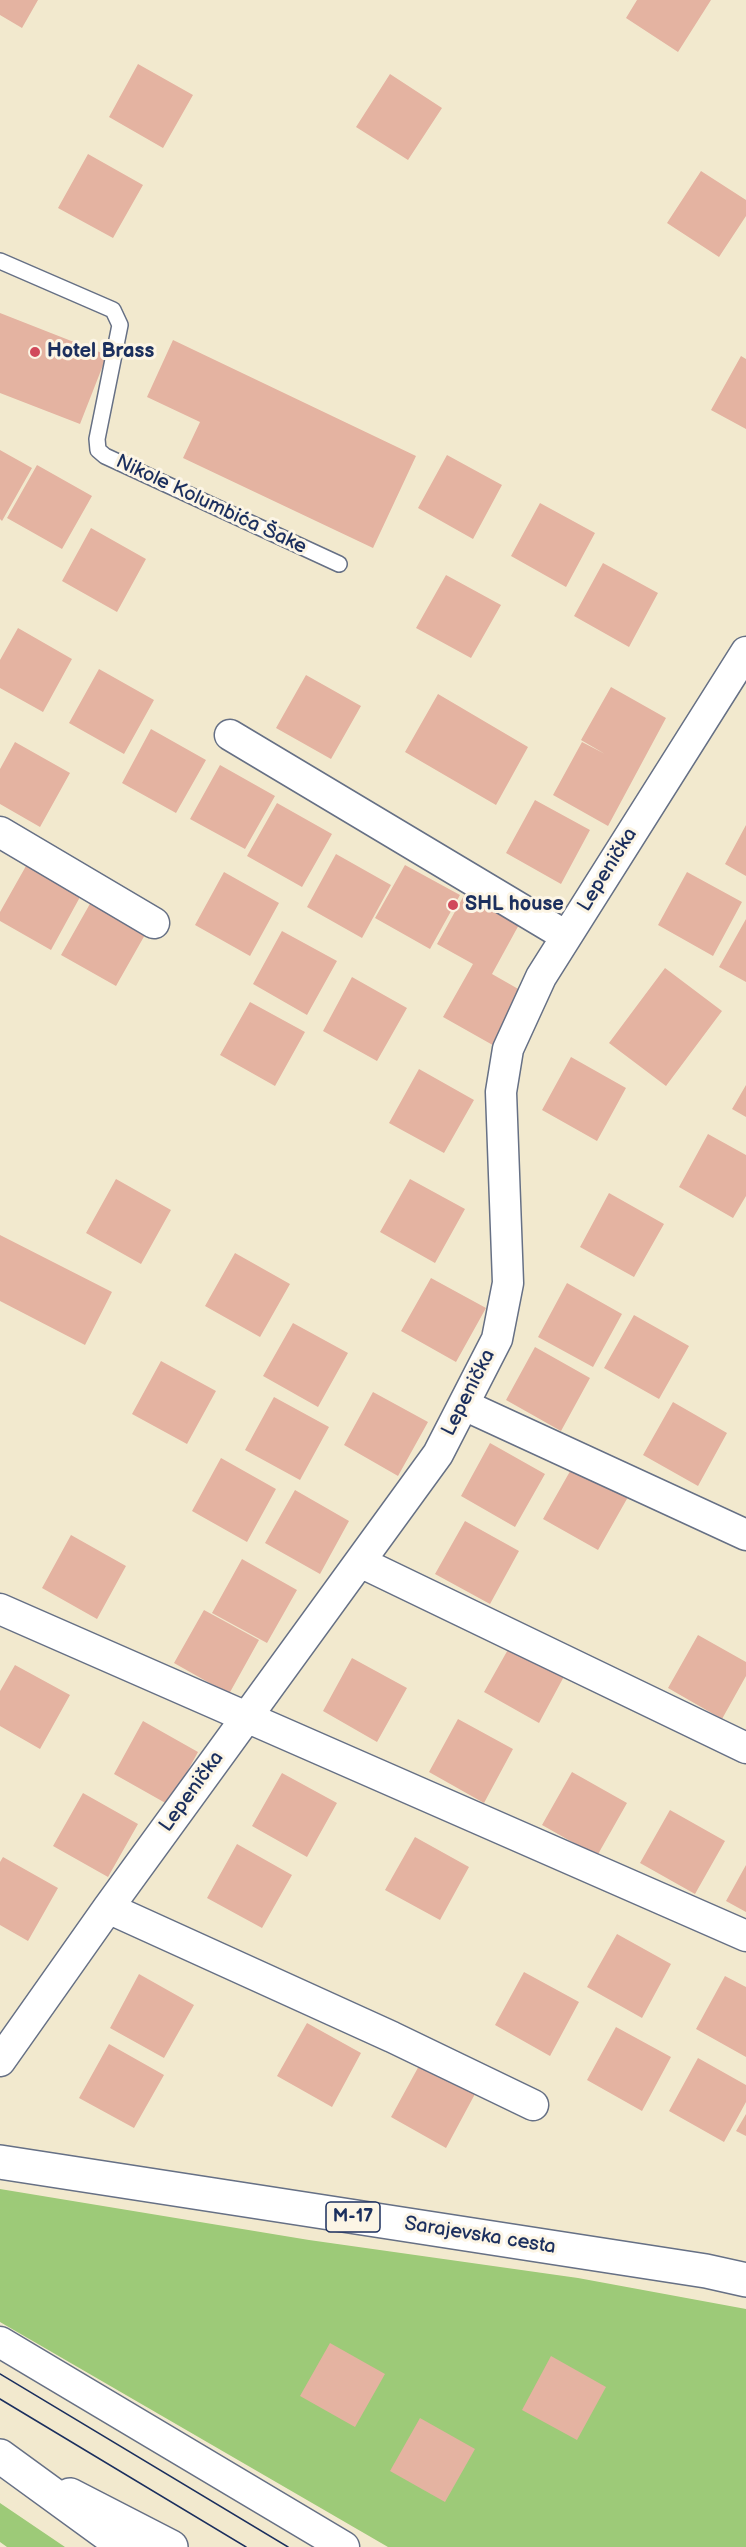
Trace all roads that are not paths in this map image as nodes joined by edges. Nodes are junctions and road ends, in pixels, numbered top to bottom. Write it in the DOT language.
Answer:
graph roads {
  1 [pos="0,261"];
  2 [pos="339,564"];
  3 [pos="746,652"];
  4 [pos="230,735"];
  5 [pos="0,832"];
  6 [pos="154,923"];
  7 [pos="566,936"];
  8 [pos="464,1405"];
  9 [pos="746,1535"];
  10 [pos="360,1562"];
  11 [pos="0,1609"];
  12 [pos="246,1718"];
  13 [pos="746,1748"];
  14 [pos="108,1908"];
  15 [pos="746,1935"];
  16 [pos="0,2061"];
  17 [pos="533,2105"];
  18 [pos="0,2162"];
  19 [pos="746,2264"];
  20 [pos="706,2271"];
  21 [pos="746,2280"];
  22 [pos="0,2342"];
  23 [pos="12,2464"];
  24 [pos="125,2547"];
  25 [pos="171,2547"];
  26 [pos="344,2547"];
  1 -- 2 [label="lane, Nikole Kolumbića Šake"];
  3 -- 7 [label="street, Lepenička"];
  4 -- 7 [label="street"];
  5 -- 6 [label="street"];
  7 -- 8 [label="street, Lepenička"];
  8 -- 9 [label="street"];
  8 -- 10 [label="street, Lepenička"];
  10 -- 12 [label="street, Lepenička"];
  10 -- 13 [label="street"];
  11 -- 12 [label="street"];
  12 -- 14 [label="street, Lepenička"];
  12 -- 15 [label="street"];
  14 -- 16 [label="street, Lepenička"];
  14 -- 17 [label="street"];
  18 -- 20 [label="main road, Sarajevska cesta / M-17"];
  19 -- 20 [label="main road"];
  20 -- 21 [label="main road, Sarajevska cesta / M-17"];
  22 -- 26 [label="street"];
  23 -- 24 [label="main road"];
  23 -- 25 [label="main road"];
}
